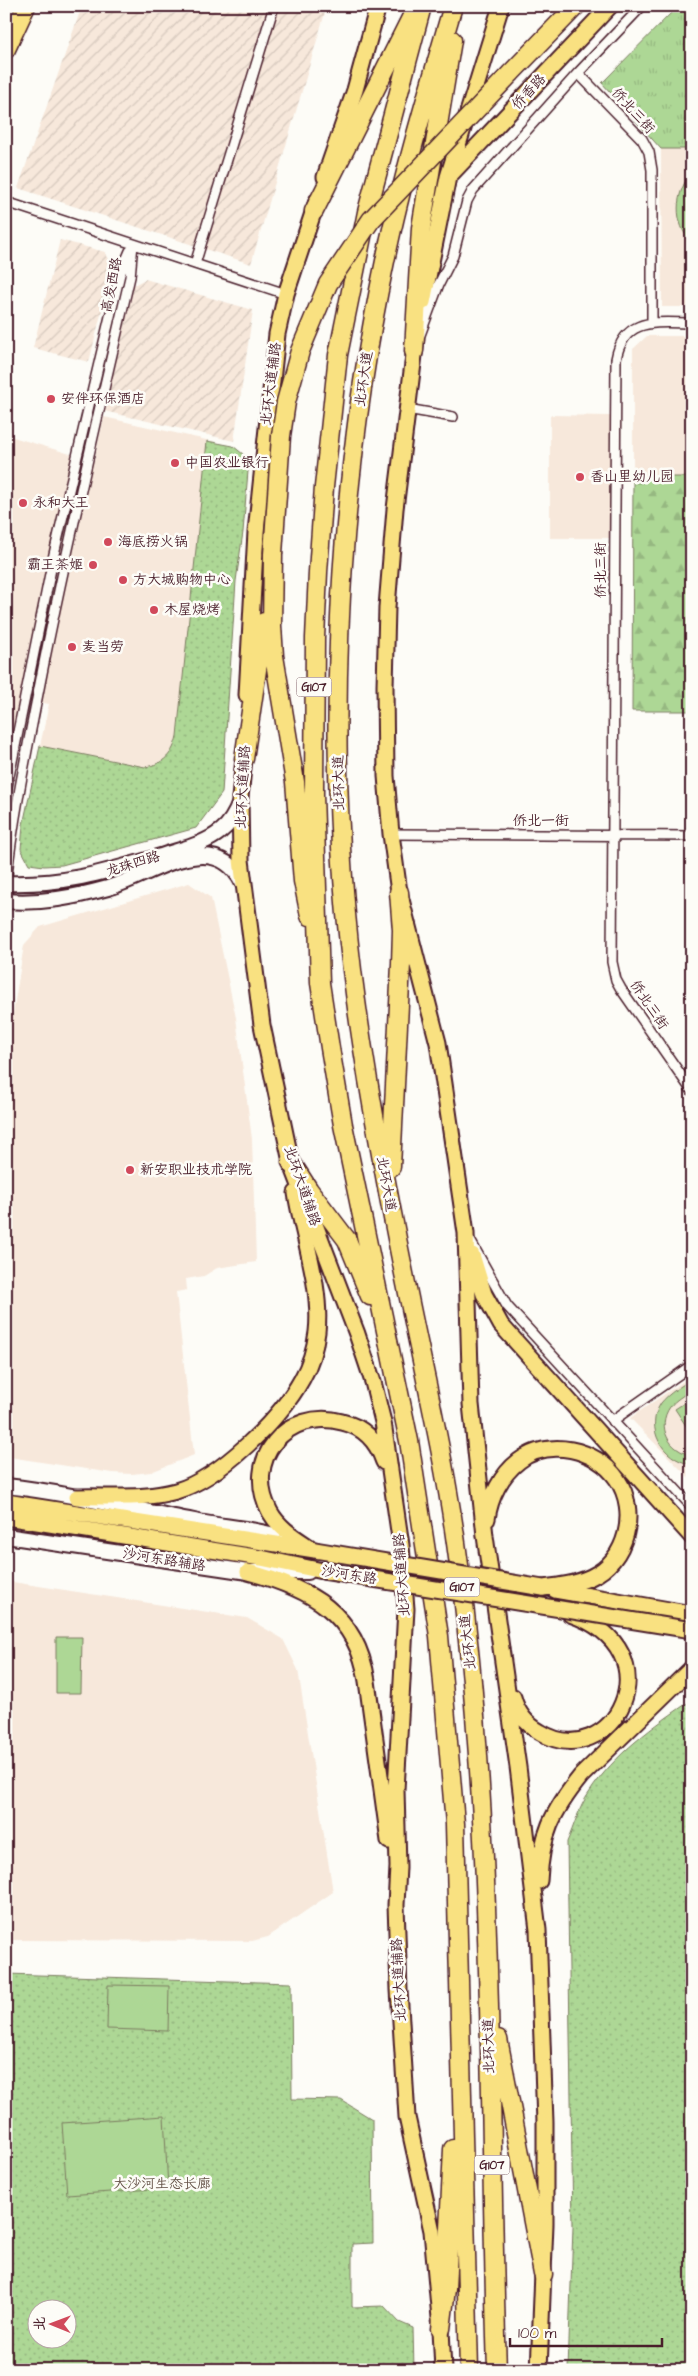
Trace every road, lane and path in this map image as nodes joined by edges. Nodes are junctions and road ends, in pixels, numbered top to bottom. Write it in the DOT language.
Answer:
graph roads {
  1 [pos="26,6"];
  2 [pos="274,6"];
  3 [pos="378,6"];
  4 [pos="417,6"];
  5 [pos="422,6"];
  6 [pos="455,6"];
  7 [pos="500,6"];
  8 [pos="576,6"];
  9 [pos="610,6"];
  10 [pos="642,6"];
  11 [pos="6,49"];
  12 [pos="578,73"];
  13 [pos="448,177"];
  14 [pos="6,202"];
  15 [pos="314,211"];
  16 [pos="133,244"];
  17 [pos="195,264"];
  18 [pos="286,294"];
  19 [pos="652,323"];
  20 [pos="692,323"];
  21 [pos="414,351"];
  22 [pos="407,409"];
  23 [pos="453,417"];
  24 [pos="273,554"];
  25 [pos="244,759"];
  26 [pos="6,791"];
  27 [pos="240,802"];
  28 [pos="391,834"];
  29 [pos="613,835"];
  30 [pos="692,836"];
  31 [pos="6,883"];
  32 [pos="244,885"];
  33 [pos="399,892"];
  34 [pos="6,901"];
  35 [pos="320,983"];
  36 [pos="692,1091"];
  37 [pos="291,1162"];
  38 [pos="393,1220"];
  39 [pos="466,1233"];
  40 [pos="692,1365"];
  41 [pos="395,1371"];
  42 [pos="612,1420"];
  43 [pos="392,1485"];
  44 [pos="7,1486"];
  45 [pos="78,1497"];
  46 [pos="6,1502"];
  47 [pos="692,1507"];
  48 [pos="6,1517"];
  49 [pos="6,1536"];
  50 [pos="485,1536"];
  51 [pos="692,1537"];
  52 [pos="315,1550"];
  53 [pos="323,1571"];
  54 [pos="248,1572"];
  55 [pos="543,1588"];
  56 [pos="555,1608"];
  57 [pos="692,1614"];
  58 [pos="692,1630"];
  59 [pos="692,1668"];
  60 [pos="503,1669"];
  61 [pos="398,1866"];
  62 [pos="538,1930"];
  63 [pos="488,1960"];
  64 [pos="460,2026"];
  65 [pos="543,2274"];
  66 [pos="441,2329"];
  67 [pos="443,2370"];
  68 [pos="469,2370"];
  69 [pos="497,2370"];
  70 [pos="539,2370"];
  1 -- 11 [label="highway"];
  2 -- 17 [label="street"];
  3 -- 15 [label="main road, 北环大道辅路"];
  4 -- 15 [label="highway"];
  5 -- 35 [label="highway, 北环大道 / G107"];
  6 -- 21 [label="highway"];
  6 -- 38 [label="highway, 北环大道 / G107"];
  7 -- 13 [label="main road"];
  8 -- 24 [label="highway, bridge"];
  9 -- 13 [label="main road, 侨香路"];
  10 -- 12 [label="street"];
  12 -- 19 [label="street, 侨北三街"];
  12 -- 21 [label="street"];
  13 -- 21 [label="main road"];
  14 -- 16 [label="street"];
  15 -- 18 [label="main road, 北环大道辅路"];
  16 -- 17 [label="street"];
  16 -- 26 [label="street, 高发西路"];
  16 -- 31 [label="street, 高发西路"];
  17 -- 18 [label="street"];
  18 -- 25 [label="main road, 北环大道辅路"];
  19 -- 20 [label="street"];
  19 -- 29 [label="street, 侨北三街"];
  21 -- 22 [label="main road"];
  22 -- 23 [label="street"];
  22 -- 28 [label="main road"];
  24 -- 25 [label="highway"];
  24 -- 35 [label="highway"];
  25 -- 27 [label="main road, 北环大道辅路"];
  27 -- 31 [label="main road, 龙珠四路"];
  27 -- 32 [label="main road, 北环大道辅路"];
  28 -- 29 [label="street, 侨北一街"];
  28 -- 33 [label="main road"];
  29 -- 30 [label="street, 侨北一街"];
  29 -- 36 [label="street, 侨北三街"];
  32 -- 34 [label="main road, 龙珠四路"];
  32 -- 37 [label="main road, 北环大道辅路"];
  33 -- 38 [label="highway"];
  33 -- 39 [label="main road"];
  35 -- 41 [label="highway, 北环大道 / G107"];
  37 -- 41 [label="highway"];
  37 -- 43 [label="main road, 北环大道辅路"];
  37 -- 45 [label="main road"];
  38 -- 63 [label="highway, 北环大道 / G107"];
  39 -- 42 [label="street"];
  39 -- 50 [label="main road"];
  39 -- 51 [label="main road"];
  40 -- 42 [label="street"];
  41 -- 64 [label="highway, 北环大道 / G107"];
  42 -- 47 [label="street"];
  43 -- 52 [label="main road"];
  43 -- 61 [label="main road, 北环大道辅路"];
  44 -- 45 [label="main road"];
  45 -- 52 [label="main road"];
  46 -- 52 [label="main road, 沙河东路"];
  48 -- 53 [label="main road, 沙河东路"];
  49 -- 54 [label="main road, 沙河东路辅路"];
  50 -- 55 [label="main road"];
  50 -- 60 [label="main road"];
  52 -- 55 [label="main road, 沙河东路, bridge"];
  53 -- 54 [label="main road, 沙河东路辅路"];
  53 -- 56 [label="main road, 沙河东路, bridge"];
  54 -- 61 [label="main road"];
  55 -- 57 [label="main road, 沙河东路"];
  56 -- 58 [label="main road, 沙河东路, bridge"];
  56 -- 60 [label="main road, bridge"];
  59 -- 62 [label="main road"];
  60 -- 62 [label="main road"];
  61 -- 66 [label="main road, 北环大道辅路"];
  62 -- 65 [label="main road"];
  63 -- 65 [label="highway"];
  63 -- 69 [label="highway, 北环大道 / G107"];
  64 -- 66 [label="highway"];
  64 -- 68 [label="highway, 北环大道 / G107"];
  65 -- 70 [label="main road"];
  66 -- 67 [label="main road, 北环大道辅路"];
}
